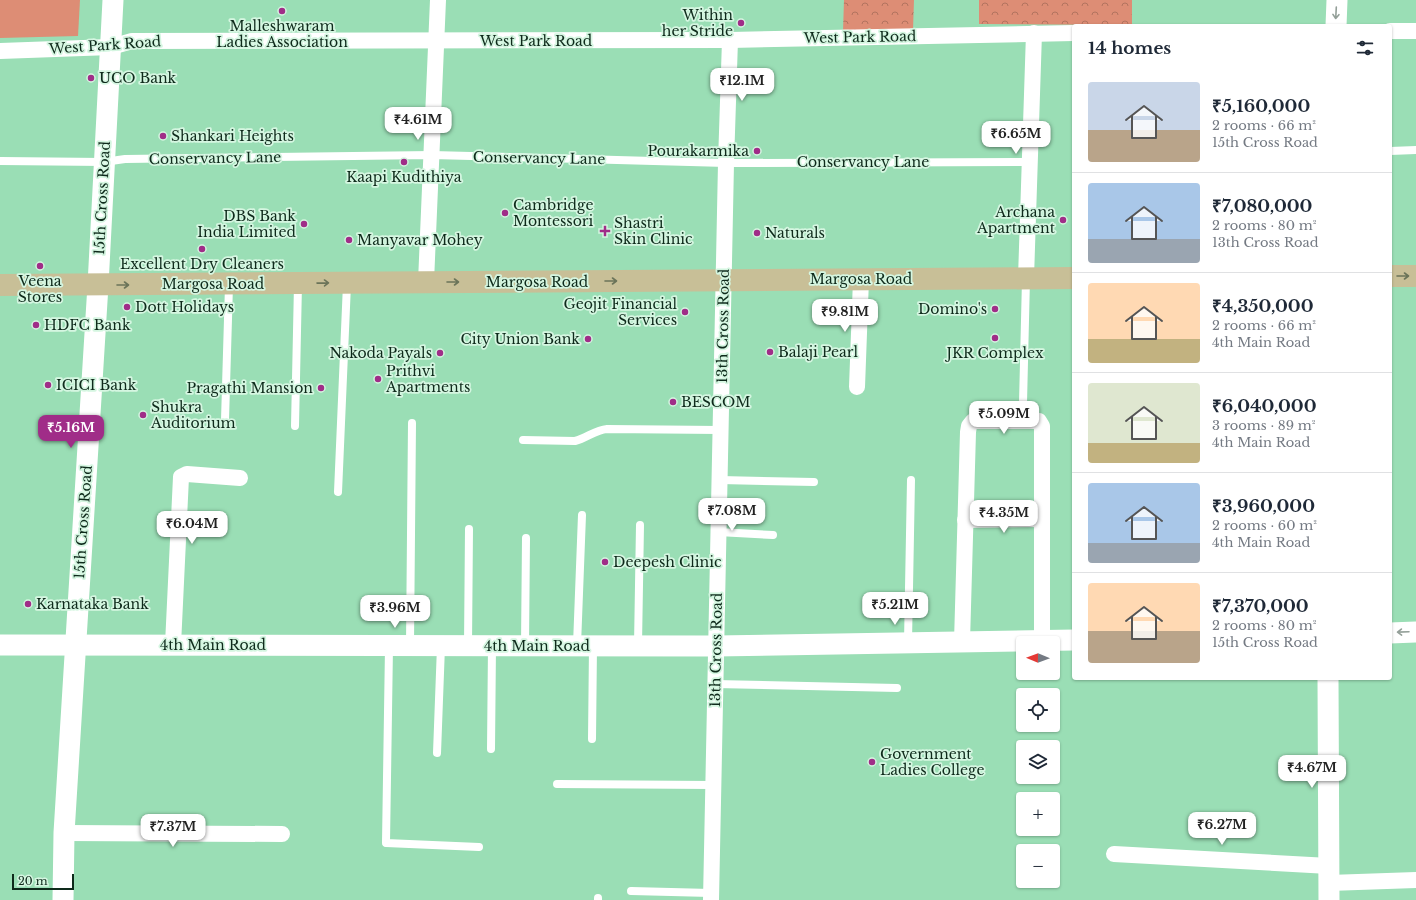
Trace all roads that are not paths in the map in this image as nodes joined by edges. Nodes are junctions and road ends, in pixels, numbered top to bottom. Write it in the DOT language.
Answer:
graph roads {
  1 [pos="114,0"];
  2 [pos="438,0"];
  3 [pos="1337,0"];
  4 [pos="1336,24"];
  5 [pos="1416,30"];
  6 [pos="1392,31"];
  7 [pos="1034,33"];
  8 [pos="1072,33"];
  9 [pos="730,40"];
  10 [pos="436,41"];
  11 [pos="111,48"];
  12 [pos="0,51"];
  13 [pos="1416,150"];
  14 [pos="1392,151"];
  15 [pos="432,155"];
  16 [pos="0,161"];
  17 [pos="104,162"];
  18 [pos="1030,162"];
  19 [pos="726,163"];
  20 [pos="1392,276"];
  21 [pos="1416,276"];
  22 [pos="1026,278"];
  23 [pos="1072,278"];
  24 [pos="724,280"];
  25 [pos="861,280"];
  26 [pos="426,282"];
  27 [pos="298,283"];
  28 [pos="347,283"];
  29 [pos="229,284"];
  30 [pos="0,285"];
  31 [pos="98,285"];
  32 [pos="856,388"];
  33 [pos="1023,403"];
  34 [pos="225,420"];
  35 [pos="412,423"];
  36 [pos="295,426"];
  37 [pos="720,430"];
  38 [pos="523,440"];
  39 [pos="240,478"];
  40 [pos="720,480"];
  41 [pos="910,480"];
  42 [pos="814,482"];
  43 [pos="338,492"];
  44 [pos="582,515"];
  45 [pos="1042,519"];
  46 [pos="966,520"];
  47 [pos="640,525"];
  48 [pos="469,529"];
  49 [pos="718,532"];
  50 [pos="773,535"];
  51 [pos="526,538"];
  52 [pos="1416,632"];
  53 [pos="1392,633"];
  54 [pos="1042,636"];
  55 [pos="1060,640"];
  56 [pos="1072,640"];
  57 [pos="1016,641"];
  58 [pos="908,642"];
  59 [pos="962,642"];
  60 [pos="75,645"];
  61 [pos="173,645"];
  62 [pos="410,645"];
  63 [pos="0,646"];
  64 [pos="389,646"];
  65 [pos="441,646"];
  66 [pos="468,646"];
  67 [pos="492,646"];
  68 [pos="525,646"];
  69 [pos="585,646"];
  70 [pos="638,646"];
  71 [pos="716,646"];
  72 [pos="1328,680"];
  73 [pos="715,684"];
  74 [pos="897,688"];
  75 [pos="592,739"];
  76 [pos="491,749"];
  77 [pos="437,753"];
  78 [pos="557,784"];
  79 [pos="713,785"];
  80 [pos="64,833"];
  81 [pos="282,834"];
  82 [pos="479,847"];
  83 [pos="1114,854"];
  84 [pos="1416,880"];
  85 [pos="1329,883"];
  86 [pos="631,891"];
  87 [pos="711,897"];
  88 [pos="62,900"];
  1 -- 11 [label="street, 15th Cross Road"];
  2 -- 10 [label="street"];
  3 -- 4 [label="street, one-way"];
  5 -- 6 [label="street"];
  7 -- 8 [label="street, West Park Road"];
  7 -- 9 [label="street, West Park Road"];
  7 -- 18 [label="street"];
  9 -- 10 [label="street, West Park Road"];
  9 -- 19 [label="street, 13th Cross Road"];
  10 -- 11 [label="street, West Park Road"];
  10 -- 15 [label="street"];
  11 -- 12 [label="street, West Park Road"];
  11 -- 17 [label="street, 15th Cross Road"];
  13 -- 14 [label="lane"];
  15 -- 17 [label="lane, Conservancy Lane"];
  15 -- 19 [label="lane, Conservancy Lane"];
  15 -- 26 [label="street"];
  16 -- 17 [label="lane, Conservancy Lane"];
  17 -- 31 [label="street, 15th Cross Road"];
  18 -- 19 [label="lane, Conservancy Lane"];
  18 -- 22 [label="street"];
  19 -- 24 [label="street, 13th Cross Road"];
  20 -- 21 [label="main road, one-way"];
  22 -- 23 [label="main road, Margosa Road"];
  22 -- 25 [label="main road, Margosa Road"];
  22 -- 33 [label="lane"];
  24 -- 25 [label="main road, Margosa Road"];
  26 -- 24 [label="main road, Margosa Road, one-way"];
  24 -- 37 [label="street, 13th Cross Road"];
  25 -- 32 [label="street"];
  26 -- 28 [label="main road, Margosa Road"];
  27 -- 28 [label="main road, Margosa Road, one-way"];
  27 -- 29 [label="main road, Margosa Road"];
  27 -- 36 [label="lane"];
  28 -- 43 [label="lane"];
  31 -- 29 [label="main road, Margosa Road, one-way"];
  29 -- 34 [label="lane"];
  30 -- 31 [label="main road, Margosa Road"];
  31 -- 60 [label="street, 15th Cross Road"];
  35 -- 62 [label="lane"];
  37 -- 38 [label="lane"];
  37 -- 40 [label="street, 13th Cross Road"];
  39 -- 61 [label="street"];
  40 -- 42 [label="lane"];
  40 -- 49 [label="street, 13th Cross Road"];
  41 -- 58 [label="lane"];
  44 -- 69 [label="lane"];
  45 -- 46 [label="street"];
  45 -- 46 [label="street"];
  45 -- 54 [label="street"];
  46 -- 59 [label="street"];
  47 -- 70 [label="lane"];
  48 -- 66 [label="lane"];
  49 -- 50 [label="lane"];
  49 -- 71 [label="street, 13th Cross Road"];
  51 -- 68 [label="lane"];
  52 -- 53 [label="street, one-way"];
  55 -- 56 [label="street, 4th Main Road"];
  57 -- 59 [label="street, 4th Main Road"];
  58 -- 59 [label="street, 4th Main Road"];
  58 -- 71 [label="street, 4th Main Road"];
  60 -- 61 [label="street, 4th Main Road"];
  60 -- 63 [label="street, 4th Main Road"];
  60 -- 80 [label="street, 15th Cross Road"];
  61 -- 64 [label="street, 4th Main Road"];
  62 -- 64 [label="street, 4th Main Road"];
  62 -- 65 [label="street, 4th Main Road"];
  64 -- 82 [label="lane"];
  65 -- 66 [label="street, 4th Main Road"];
  65 -- 77 [label="lane"];
  66 -- 67 [label="street, 4th Main Road"];
  67 -- 68 [label="street, 4th Main Road"];
  67 -- 76 [label="lane"];
  68 -- 69 [label="street, 4th Main Road"];
  69 -- 70 [label="street, 4th Main Road"];
  69 -- 75 [label="lane"];
  70 -- 71 [label="street, 4th Main Road"];
  71 -- 73 [label="street, 13th Cross Road"];
  72 -- 85 [label="street"];
  73 -- 74 [label="lane"];
  73 -- 79 [label="street, 13th Cross Road"];
  78 -- 79 [label="lane"];
  79 -- 87 [label="street, 13th Cross Road"];
  80 -- 81 [label="street"];
  80 -- 88 [label="street, 15th Cross Road"];
  83 -- 85 [label="street"];
  84 -- 85 [label="street"];
  86 -- 87 [label="lane"];
}
